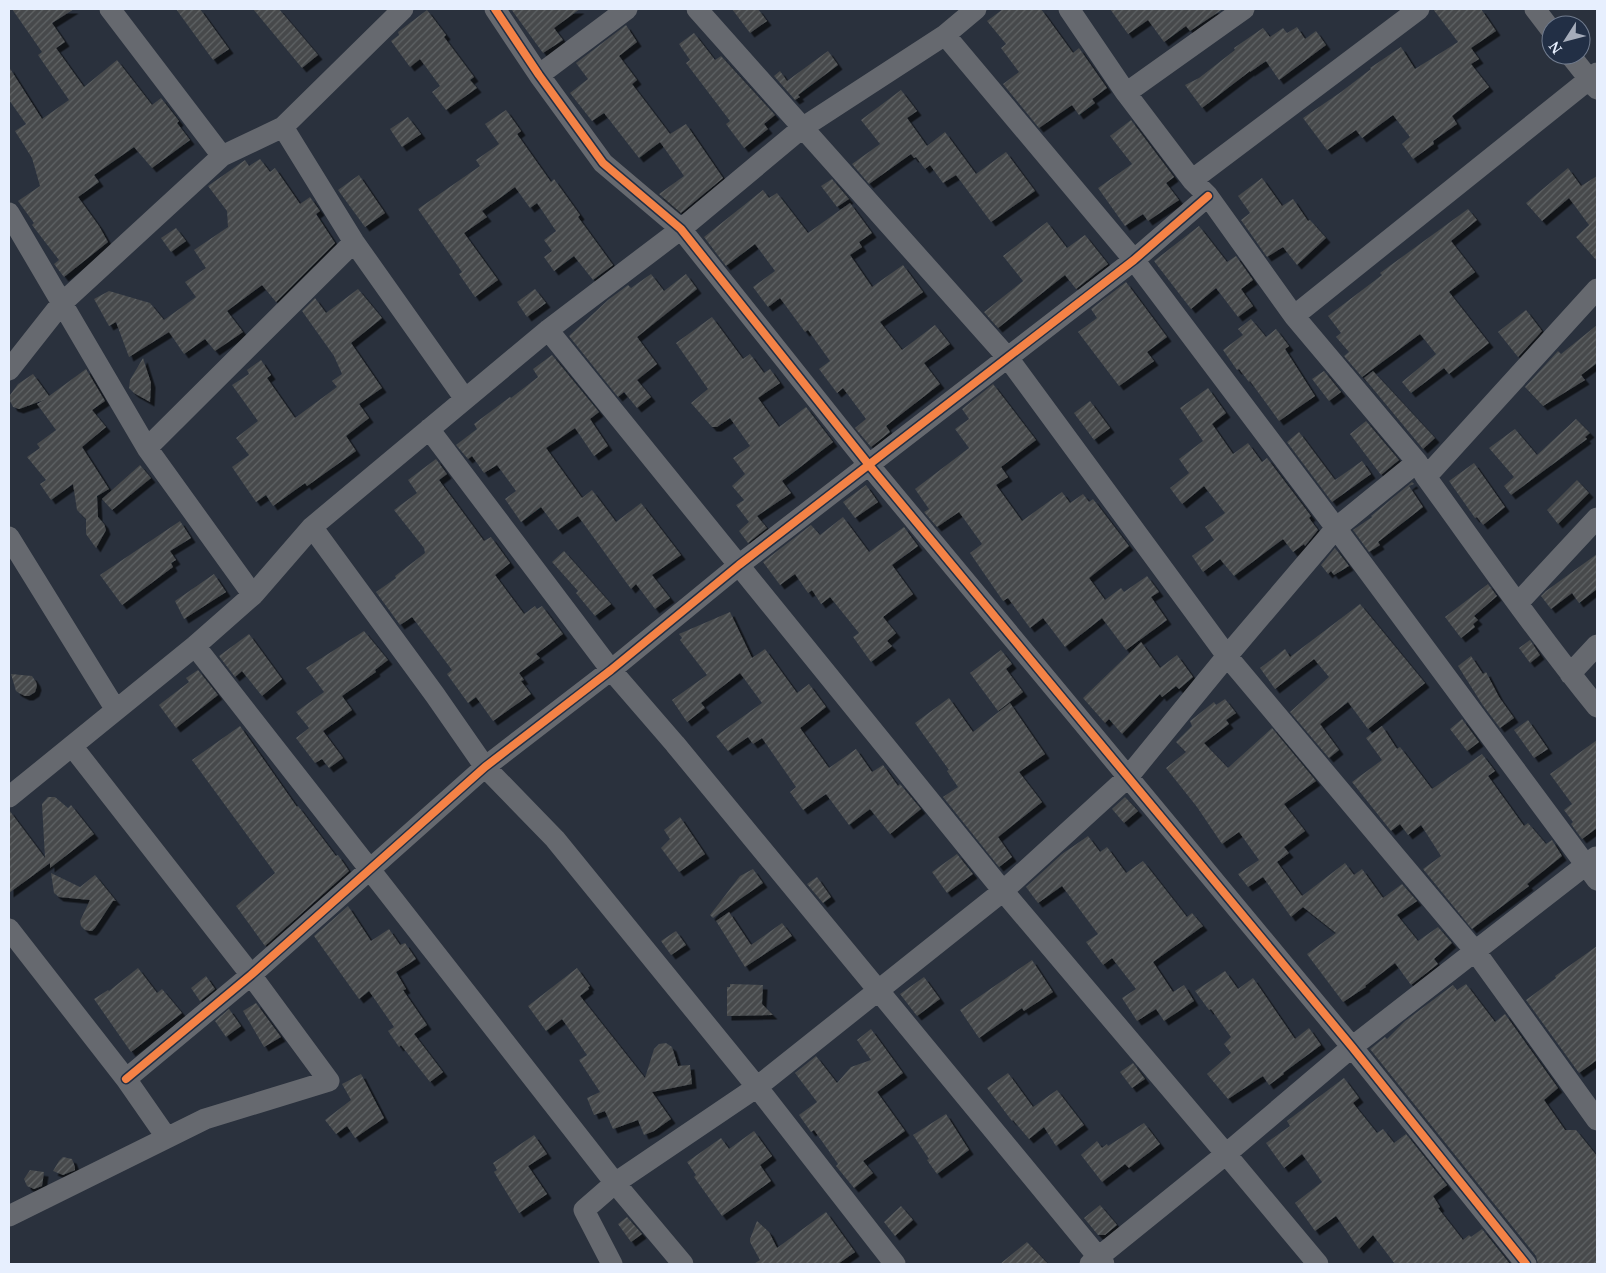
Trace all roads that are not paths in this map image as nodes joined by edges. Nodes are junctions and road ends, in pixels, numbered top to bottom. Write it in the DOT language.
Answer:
graph roads {
  1 [pos="110,9"];
  2 [pos="403,9"];
  3 [pos="495,9"];
  4 [pos="627,9"];
  5 [pos="697,9"];
  6 [pos="976,9"];
  7 [pos="1069,9"];
  8 [pos="1244,9"];
  9 [pos="1419,9"];
  10 [pos="945,36"];
  11 [pos="1580,65"];
  12 [pos="539,75"];
  13 [pos="1595,81"];
  14 [pos="1126,93"];
  15 [pos="283,127"];
  16 [pos="802,128"];
  17 [pos="222,156"];
  18 [pos="1192,180"];
  19 [pos="1208,196"];
  20 [pos="9,212"];
  21 [pos="681,229"];
  22 [pos="354,242"];
  23 [pos="1134,260"];
  24 [pos="1597,289"];
  25 [pos="61,304"];
  26 [pos="1294,316"];
  27 [pos="548,330"];
  28 [pos="1008,358"];
  29 [pos="9,370"];
  30 [pos="465,399"];
  31 [pos="429,429"];
  32 [pos="147,448"];
  33 [pos="869,465"];
  34 [pos="1422,469"];
  35 [pos="1597,518"];
  36 [pos="312,527"];
  37 [pos="1336,528"];
  38 [pos="9,537"];
  39 [pos="739,565"];
  40 [pos="253,595"];
  41 [pos="1518,603"];
  42 [pos="1597,645"];
  43 [pos="195,646"];
  44 [pos="1227,656"];
  45 [pos="612,670"];
  46 [pos="1570,674"];
  47 [pos="1597,707"];
  48 [pos="116,710"];
  49 [pos="72,746"];
  50 [pos="484,767"];
  51 [pos="1128,777"];
  52 [pos="9,797"];
  53 [pos="1593,867"];
  54 [pos="369,871"];
  55 [pos="1003,891"];
  56 [pos="9,929"];
  57 [pos="1475,951"];
  58 [pos="251,975"];
  59 [pos="877,991"];
  60 [pos="1352,1047"];
  61 [pos="126,1079"];
  62 [pos="757,1087"];
  63 [pos="1597,1120"];
  64 [pos="167,1138"];
  65 [pos="1226,1154"];
  66 [pos="615,1184"];
  67 [pos="11,1212"];
  68 [pos="1097,1262"];
  69 [pos="612,1264"];
  70 [pos="683,1264"];
  71 [pos="895,1264"];
  72 [pos="1318,1264"];
  73 [pos="1526,1264"];
  1 -- 17 [label="street"];
  2 -- 15 [label="street"];
  3 -- 12 [label="street"];
  4 -- 12 [label="street"];
  5 -- 16 [label="street"];
  6 -- 10 [label="street"];
  7 -- 14 [label="street"];
  8 -- 14 [label="street"];
  9 -- 18 [label="street"];
  10 -- 16 [label="street"];
  10 -- 23 [label="street"];
  11 -- 13 [label="street"];
  12 -- 21 [label="street"];
  13 -- 26 [label="street"];
  14 -- 18 [label="street"];
  15 -- 17 [label="street"];
  15 -- 22 [label="street"];
  16 -- 21 [label="street"];
  16 -- 28 [label="street"];
  17 -- 25 [label="street"];
  18 -- 19 [label="street"];
  19 -- 23 [label="street"];
  19 -- 26 [label="street"];
  20 -- 25 [label="street"];
  21 -- 27 [label="street"];
  21 -- 33 [label="street"];
  22 -- 30 [label="street"];
  22 -- 32 [label="street"];
  23 -- 28 [label="street"];
  23 -- 37 [label="street"];
  24 -- 34 [label="street"];
  25 -- 29 [label="street"];
  25 -- 32 [label="street"];
  26 -- 34 [label="street"];
  27 -- 30 [label="street"];
  27 -- 39 [label="street"];
  28 -- 33 [label="street"];
  28 -- 44 [label="street"];
  30 -- 31 [label="street"];
  31 -- 36 [label="street"];
  31 -- 45 [label="street"];
  32 -- 40 [label="street"];
  33 -- 39 [label="street"];
  33 -- 51 [label="street"];
  34 -- 37 [label="street"];
  34 -- 41 [label="street"];
  35 -- 41 [label="street"];
  36 -- 40 [label="street"];
  36 -- 50 [label="street"];
  37 -- 44 [label="street"];
  37 -- 53 [label="street"];
  38 -- 48 [label="street"];
  39 -- 45 [label="street"];
  39 -- 55 [label="street"];
  40 -- 43 [label="street"];
  41 -- 46 [label="street"];
  42 -- 46 [label="street"];
  43 -- 48 [label="street"];
  43 -- 54 [label="street"];
  44 -- 51 [label="street"];
  44 -- 57 [label="street"];
  45 -- 50 [label="street"];
  45 -- 59 [label="street"];
  46 -- 47 [label="street"];
  48 -- 49 [label="street"];
  49 -- 52 [label="street"];
  49 -- 58 [label="street"];
  50 -- 54 [label="street"];
  50 -- 62 [label="street"];
  51 -- 55 [label="street"];
  51 -- 60 [label="street"];
  53 -- 57 [label="street"];
  54 -- 58 [label="street"];
  54 -- 66 [label="street"];
  55 -- 59 [label="street"];
  55 -- 65 [label="street"];
  56 -- 61 [label="street"];
  57 -- 60 [label="street"];
  57 -- 63 [label="street"];
  58 -- 61 [label="street"];
  58 -- 64 [label="street"];
  59 -- 62 [label="street"];
  59 -- 68 [label="street"];
  60 -- 65 [label="street"];
  60 -- 73 [label="street"];
  61 -- 64 [label="street"];
  62 -- 66 [label="street"];
  62 -- 71 [label="street"];
  64 -- 67 [label="street"];
  65 -- 68 [label="street"];
  65 -- 72 [label="street"];
  66 -- 69 [label="street"];
  66 -- 70 [label="street"];
}
